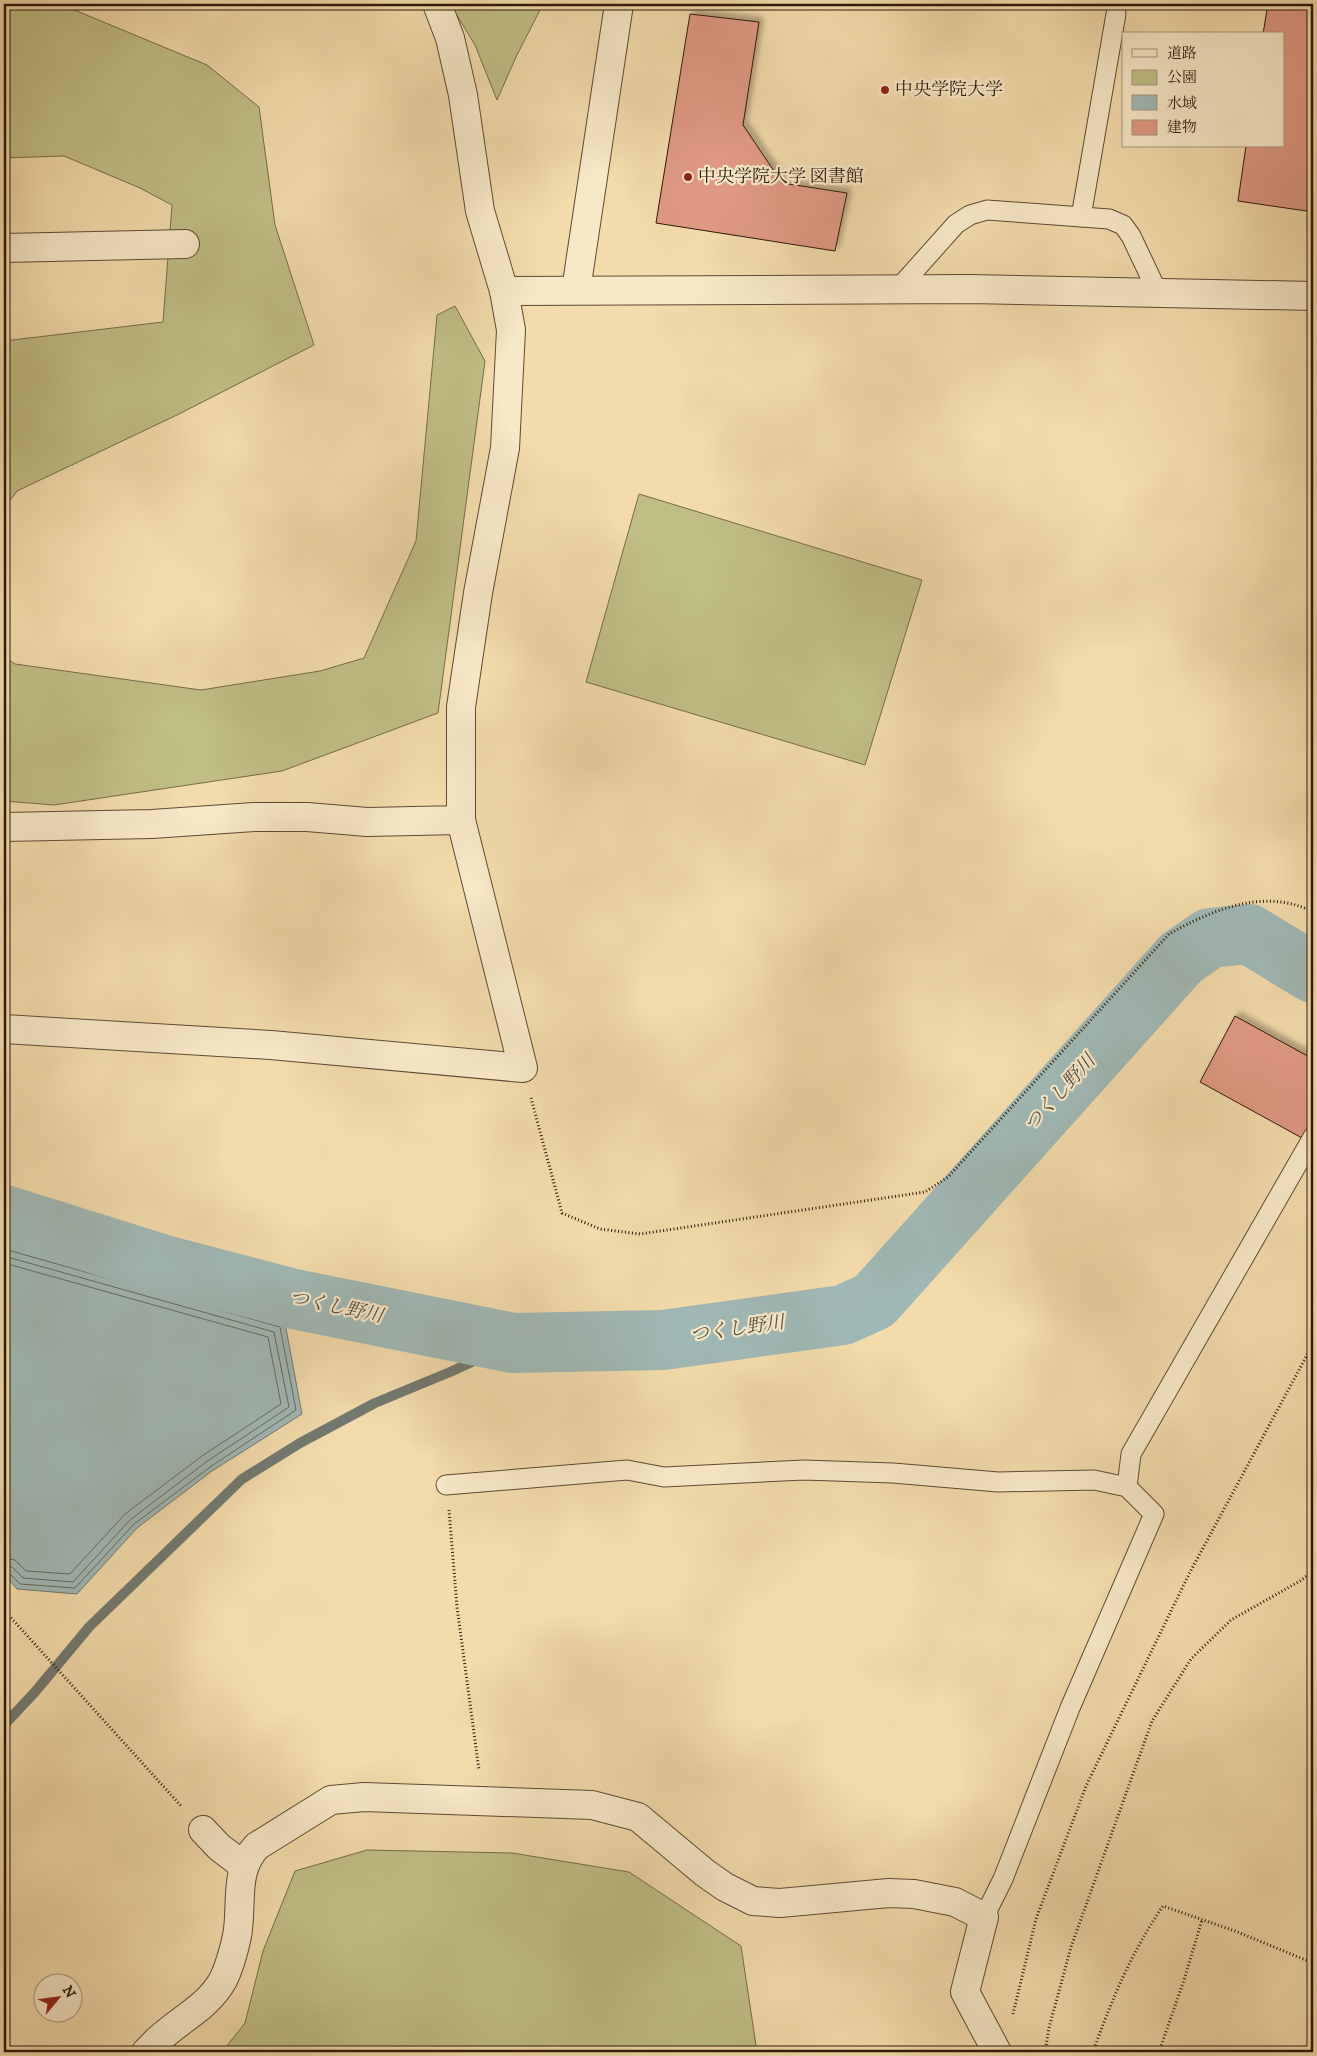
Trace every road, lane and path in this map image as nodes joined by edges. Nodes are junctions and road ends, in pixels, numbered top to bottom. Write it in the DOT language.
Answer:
graph roads {
  1 [pos="437,4"];
  2 [pos="619,4"];
  3 [pos="1116,14"];
  4 [pos="1081,217"];
  5 [pos="185,244"];
  6 [pos="4,248"];
  7 [pos="898,289"];
  8 [pos="576,290"];
  9 [pos="504,291"];
  10 [pos="1158,293"];
  11 [pos="1313,296"];
  12 [pos="461,820"];
  13 [pos="4,827"];
  14 [pos="1313,912"];
  15 [pos="4,1029"];
  16 [pos="523,1068"];
  17 [pos="1313,1137"];
  18 [pos="1313,1344"];
  19 [pos="446,1485"];
  20 [pos="1127,1487"];
  21 [pos="1313,1572"];
  22 [pos="4,1610"];
  23 [pos="482,1800"];
  24 [pos="203,1830"];
  25 [pos="244,1866"];
  26 [pos="984,1917"];
  27 [pos="1202,1920"];
  28 [pos="1313,1964"];
  29 [pos="1012,2019"];
  30 [pos="146,2052"];
  31 [pos="997,2052"];
  32 [pos="1045,2052"];
  33 [pos="1093,2052"];
  34 [pos="1159,2052"];
  1 -- 9 [label="street"];
  2 -- 8 [label="street"];
  3 -- 4 [label="lane"];
  4 -- 7 [label="lane"];
  4 -- 10 [label="lane"];
  5 -- 6 [label="street"];
  7 -- 8 [label="street"];
  7 -- 10 [label="street"];
  8 -- 9 [label="street"];
  9 -- 12 [label="street"];
  10 -- 11 [label="street"];
  12 -- 13 [label="street"];
  12 -- 16 [label="street"];
  14 -- 16 [label="path"];
  15 -- 16 [label="street"];
  17 -- 20 [label="lane"];
  18 -- 29 [label="path"];
  19 -- 20 [label="lane"];
  19 -- 23 [label="path"];
  20 -- 26 [label="lane"];
  21 -- 32 [label="path"];
  22 -- 24 [label="path"];
  23 -- 25 [label="street"];
  23 -- 26 [label="street"];
  24 -- 25 [label="street"];
  25 -- 30 [label="street"];
  26 -- 31 [label="street"];
  27 -- 28 [label="path"];
  27 -- 33 [label="path"];
  27 -- 34 [label="path"];
}
